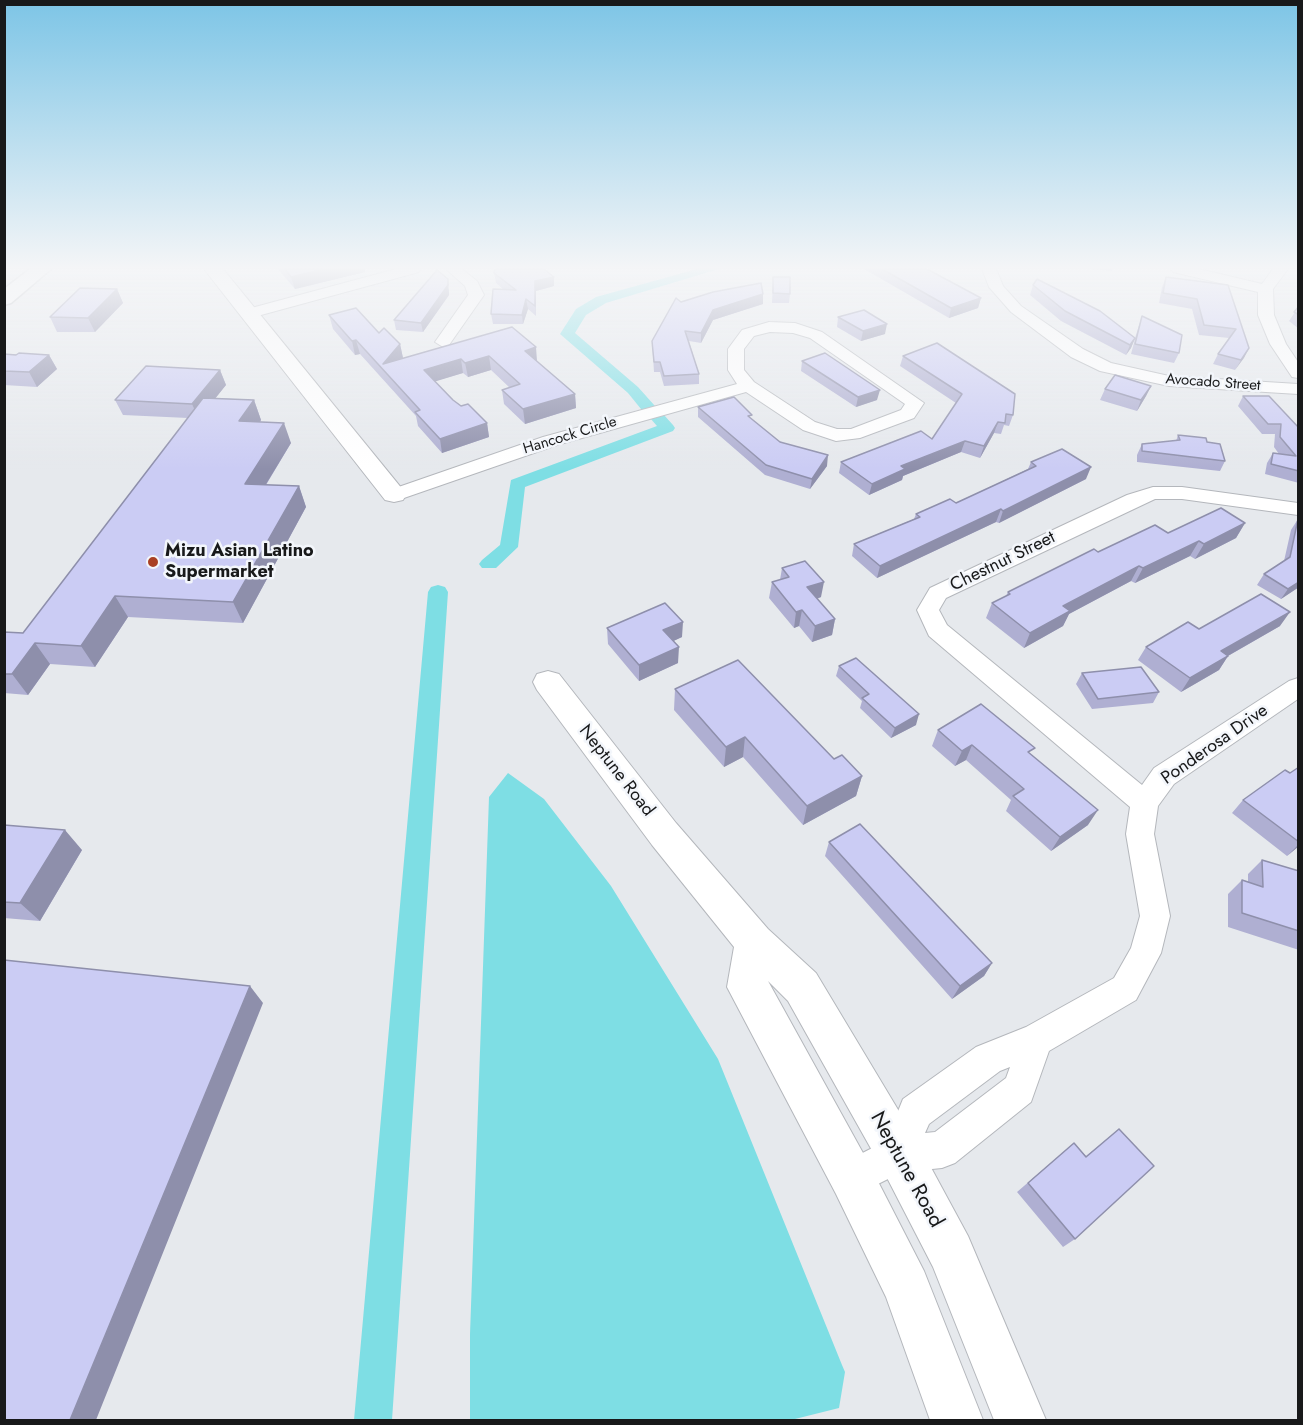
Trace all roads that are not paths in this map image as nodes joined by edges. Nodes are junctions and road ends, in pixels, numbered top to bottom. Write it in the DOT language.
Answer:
graph roads {
  1 [pos="268,336"];
  2 [pos="448,336"];
  3 [pos="746,336"];
  4 [pos="817,336"];
  5 [pos="1054,336"];
  6 [pos="1274,336"];
  7 [pos="443,342"];
  8 [pos="1299,373"];
  9 [pos="748,386"];
  10 [pos="1299,389"];
  11 [pos="394,495"];
  12 [pos="1299,508"];
  13 [pos="548,682"];
  14 [pos="1299,687"];
  15 [pos="1144,803"];
  16 [pos="753,942"];
  17 [pos="1036,1040"];
  18 [pos="899,1154"];
  19 [pos="852,1178"];
  20 [pos="956,1420"];
  21 [pos="1020,1420"];
  1 -- 11 [label="main road"];
  2 -- 7 [label="street"];
  3 -- 9 [label="street"];
  4 -- 9 [label="street"];
  5 -- 10 [label="street, Avocado Street"];
  6 -- 8 [label="street"];
  9 -- 11 [label="street, Hancock Circle"];
  12 -- 15 [label="street, Chestnut Street"];
  13 -- 16 [label="main road, Neptune Road"];
  14 -- 15 [label="street, Ponderosa Drive"];
  15 -- 17 [label="street, Ponderosa Drive"];
  16 -- 18 [label="main road, Neptune Road"];
  16 -- 19 [label="main road"];
  17 -- 18 [label="street, Ponderosa Drive"];
  17 -- 18 [label="street"];
  18 -- 19 [label="street"];
  18 -- 21 [label="main road, Neptune Road"];
  19 -- 20 [label="main road"];
}
